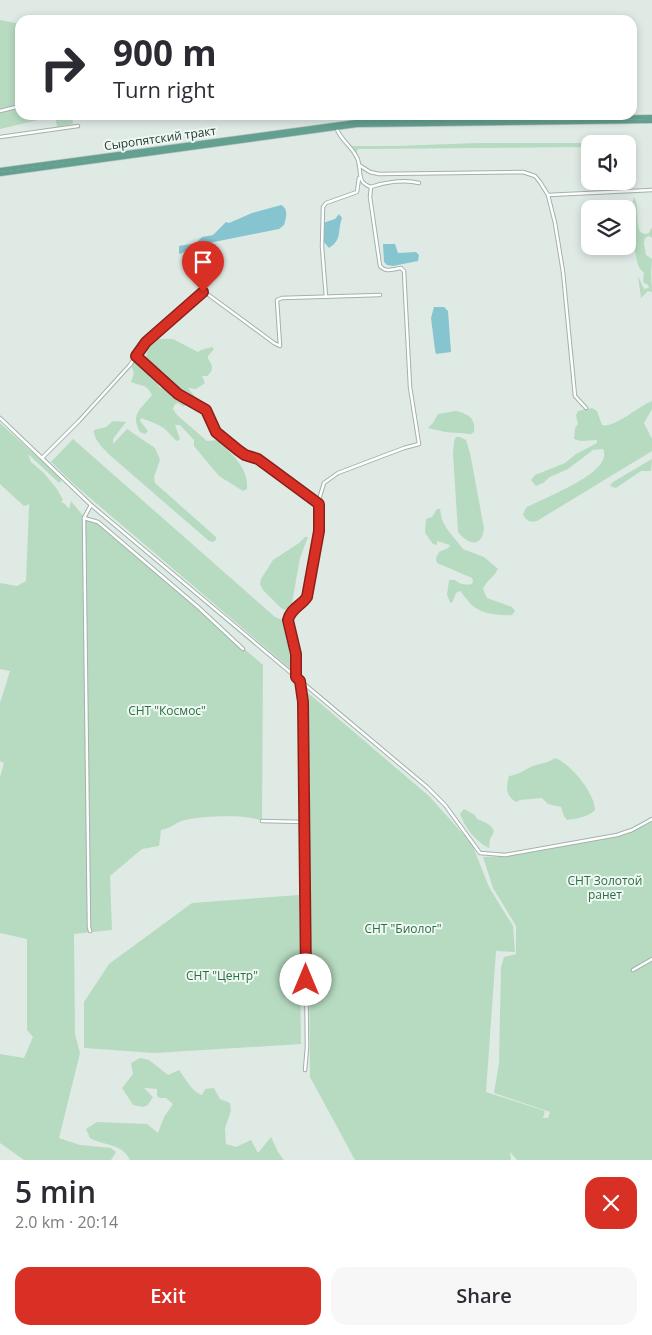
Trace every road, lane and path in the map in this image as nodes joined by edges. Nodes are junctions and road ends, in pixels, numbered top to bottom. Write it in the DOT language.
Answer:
graph roads {
  1 [pos="15,107"];
  2 [pos="0,111"];
  3 [pos="637,119"];
  4 [pos="637,119"];
  5 [pos="652,119"];
  6 [pos="553,120"];
  7 [pos="599,120"];
  8 [pos="78,126"];
  9 [pos="336,127"];
  10 [pos="0,138"];
  11 [pos="359,165"];
  12 [pos="0,172"];
  13 [pos="359,178"];
  14 [pos="420,183"];
  15 [pos="371,187"];
  16 [pos="652,190"];
  17 [pos="548,195"];
  18 [pos="380,294"];
  19 [pos="326,297"];
  20 [pos="136,356"];
  21 [pos="586,408"];
  22 [pos="0,418"];
  23 [pos="42,458"];
  24 [pos="319,504"];
  25 [pos="91,506"];
  26 [pos="84,518"];
  27 [pos="243,648"];
  28 [pos="296,677"];
  29 [pos="300,681"];
  30 [pos="652,819"];
  31 [pos="262,821"];
  32 [pos="304,822"];
  33 [pos="90,931"];
  34 [pos="652,960"];
  35 [pos="633,970"];
  36 [pos="305,1070"];
  1 -- 2 [label="street"];
  3 -- 5 [label="main road, Сыропятский тракт"];
  4 -- 5 [label="main road, Сыропятский тракт"];
  6 -- 12 [label="main road, Сыропятский тракт"];
  7 -- 9 [label="main road, Сыропятский тракт"];
  8 -- 10 [label="street"];
  9 -- 11 [label="street"];
  9 -- 12 [label="main road, Сыропятский тракт"];
  11 -- 13 [label="street"];
  11 -- 17 [label="street"];
  13 -- 15 [label="street"];
  13 -- 19 [label="street"];
  14 -- 15 [label="street"];
  15 -- 24 [label="street"];
  16 -- 17 [label="street"];
  17 -- 21 [label="street"];
  18 -- 19 [label="street"];
  19 -- 20 [label="street"];
  20 -- 23 [label="street"];
  20 -- 24 [label="street"];
  22 -- 23 [label="street"];
  23 -- 25 [label="street"];
  24 -- 28 [label="street"];
  25 -- 26 [label="street"];
  25 -- 28 [label="street"];
  26 -- 27 [label="street"];
  26 -- 33 [label="street"];
  28 -- 29 [label="street"];
  29 -- 30 [label="street"];
  29 -- 32 [label="street"];
  31 -- 32 [label="street"];
  32 -- 36 [label="street"];
  34 -- 35 [label="street"];
}
